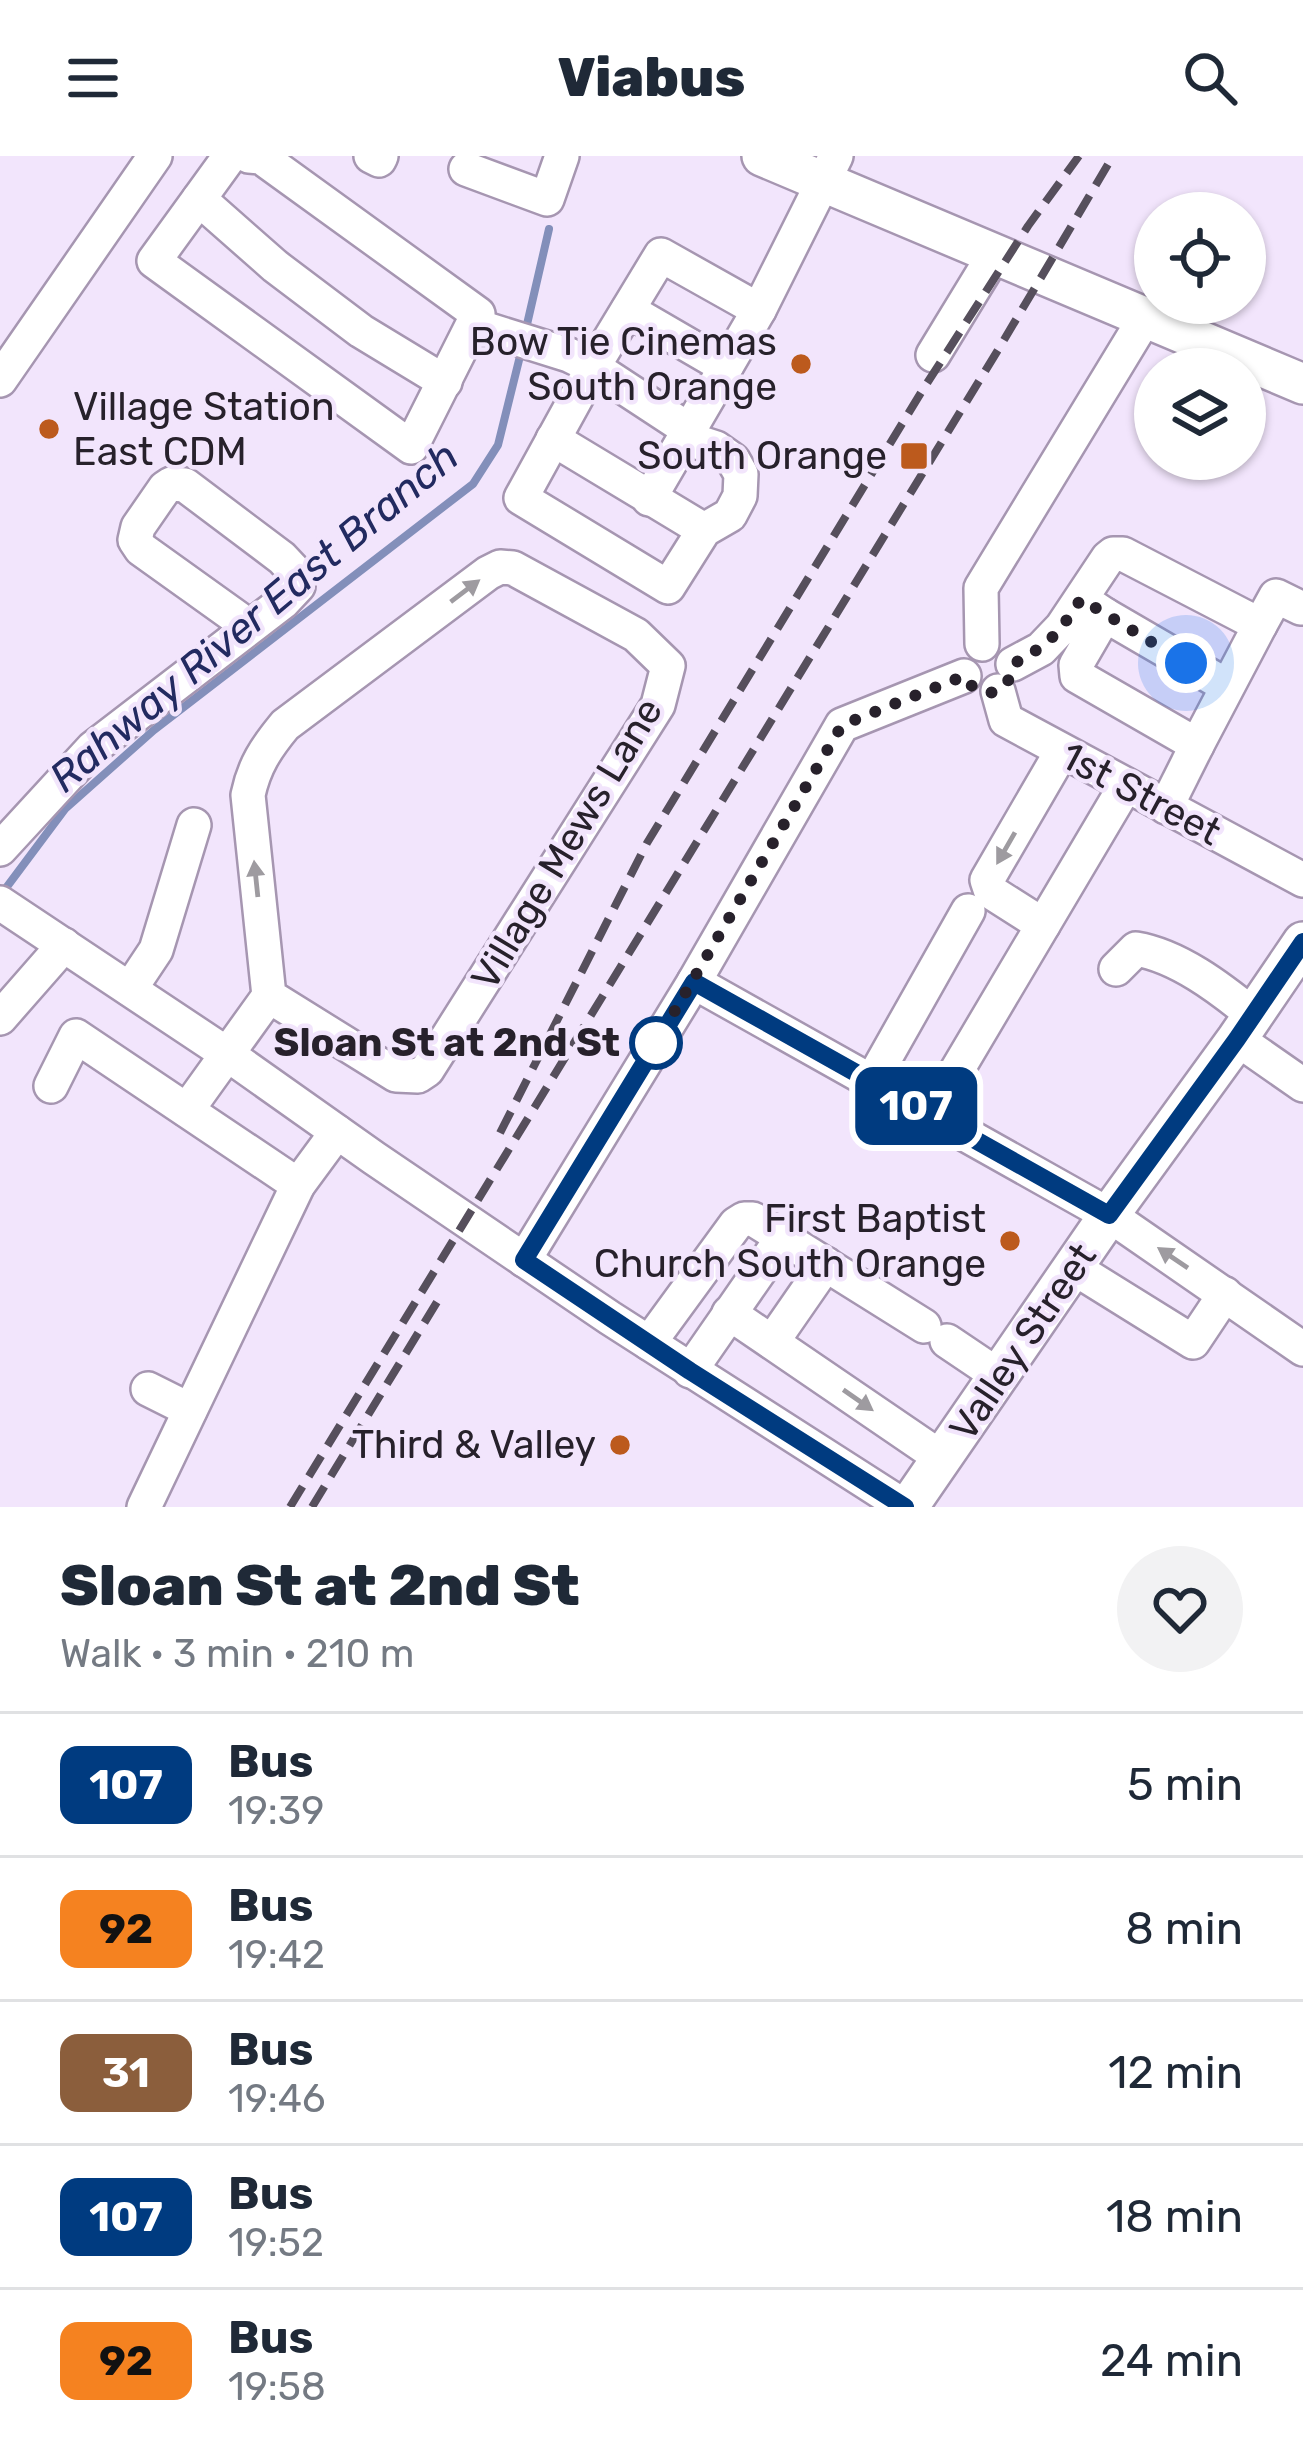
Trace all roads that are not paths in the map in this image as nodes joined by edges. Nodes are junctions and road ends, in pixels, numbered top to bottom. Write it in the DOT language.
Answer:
graph roads {
  1 [pos="155,156"];
  2 [pos="230,156"];
  3 [pos="249,156"];
  4 [pos="371,156"];
  5 [pos="381,156"];
  6 [pos="562,156"];
  7 [pos="762,156"];
  8 [pos="466,169"];
  9 [pos="830,169"];
  10 [pos="199,199"];
  11 [pos="994,255"];
  12 [pos="628,310"];
  13 [pos="759,310"];
  14 [pos="1134,313"];
  15 [pos="1141,324"];
  16 [pos="1159,324"];
  17 [pos="485,329"];
  18 [pos="933,355"];
  19 [pos="593,367"];
  20 [pos="726,368"];
  21 [pos="0,380"];
  22 [pos="445,382"];
  23 [pos="1303,385"];
  24 [pos="687,434"];
  25 [pos="554,440"];
  26 [pos="649,499"];
  27 [pos="704,530"];
  28 [pos="1093,607"];
  29 [pos="1301,608"];
  30 [pos="1260,625"];
  31 [pos="250,627"];
  32 [pos="982,644"];
  33 [pos="964,676"];
  34 [pos="1005,677"];
  35 [pos="1228,686"];
  36 [pos="1197,745"];
  37 [pos="1062,752"];
  38 [pos="1126,785"];
  39 [pos="1166,808"];
  40 [pos="194,825"];
  41 [pos="0,849"];
  42 [pos="1303,880"];
  43 [pos="0,903"];
  44 [pos="968,910"];
  45 [pos="1042,925"];
  46 [pos="51,936"];
  47 [pos="1303,942"];
  48 [pos="1116,969"];
  49 [pos="694,982"];
  50 [pos="130,989"];
  51 [pos="269,996"];
  52 [pos="0,1018"];
  53 [pos="1245,1027"];
  54 [pos="227,1054"];
  55 [pos="1296,1067"];
  56 [pos="872,1081"];
  57 [pos="51,1086"];
  58 [pos="187,1110"];
  59 [pos="931,1114"];
  60 [pos="337,1132"];
  61 [pos="298,1184"];
  62 [pos="1109,1215"];
  63 [pos="783,1237"];
  64 [pos="524,1260"];
  65 [pos="826,1264"];
  66 [pos="1073,1268"];
  67 [pos="1225,1294"];
  68 [pos="730,1313"];
  69 [pos="772,1342"];
  70 [pos="649,1343"];
  71 [pos="1303,1349"];
  72 [pos="690,1371"];
  73 [pos="999,1376"];
  74 [pos="148,1389"];
  75 [pos="190,1410"];
  76 [pos="943,1459"];
  77 [pos="144,1507"];
  78 [pos="907,1507"];
  1 -- 21 [label="street"];
  2 -- 10 [label="street"];
  3 -- 17 [label="street"];
  4 -- 5 [label="street"];
  6 -- 8 [label="street"];
  7 -- 9 [label="main road"];
  9 -- 11 [label="main road"];
  9 -- 13 [label="street"];
  10 -- 22 [label="street"];
  10 -- 22 [label="street"];
  11 -- 14 [label="main road"];
  11 -- 18 [label="street"];
  12 -- 13 [label="street"];
  12 -- 19 [label="street"];
  12 -- 20 [label="street"];
  13 -- 20 [label="street"];
  15 -- 32 [label="street"];
  16 -- 23 [label="main road"];
  17 -- 19 [label="street"];
  17 -- 22 [label="street"];
  19 -- 24 [label="street"];
  19 -- 25 [label="street"];
  20 -- 24 [label="street"];
  24 -- 26 [label="street"];
  24 -- 27 [label="street"];
  25 -- 26 [label="street"];
  25 -- 27 [label="street"];
  26 -- 27 [label="street"];
  28 -- 30 [label="street"];
  28 -- 34 [label="street"];
  28 -- 35 [label="street"];
  28 -- 36 [label="street"];
  29 -- 30 [label="street"];
  30 -- 35 [label="street"];
  31 -- 31 [label="street"];
  31 -- 41 [label="street"];
  32 -- 33 [label="street"];
  32 -- 34 [label="street"];
  33 -- 34 [label="street"];
  33 -- 49 [label="street"];
  34 -- 37 [label="street, 1st Street"];
  35 -- 36 [label="street"];
  36 -- 39 [label="street"];
  37 -- 38 [label="street, 1st Street"];
  37 -- 45 [label="street, one-way"];
  38 -- 39 [label="street, 1st Street"];
  38 -- 45 [label="street"];
  39 -- 42 [label="street, 1st Street"];
  40 -- 50 [label="street"];
  43 -- 46 [label="street"];
  44 -- 56 [label="street"];
  45 -- 59 [label="street"];
  46 -- 50 [label="street"];
  46 -- 52 [label="street"];
  47 -- 53 [label="main road, Valley Street"];
  48 -- 53 [label="street"];
  49 -- 56 [label="street"];
  49 -- 64 [label="street"];
  50 -- 54 [label="street"];
  51 -- 51 [label="street, Village Mews Lane, one-way"];
  51 -- 54 [label="street"];
  53 -- 55 [label="street"];
  53 -- 62 [label="main road, Valley Street"];
  54 -- 58 [label="street"];
  54 -- 60 [label="street"];
  56 -- 59 [label="street"];
  57 -- 58 [label="street"];
  58 -- 61 [label="street"];
  59 -- 62 [label="street"];
  60 -- 61 [label="street"];
  60 -- 64 [label="street"];
  61 -- 75 [label="street"];
  62 -- 66 [label="main road, Valley Street"];
  67 -- 62 [label="street, one-way"];
  63 -- 65 [label="street"];
  63 -- 68 [label="street"];
  63 -- 70 [label="street"];
  64 -- 70 [label="street"];
  65 -- 69 [label="street"];
  65 -- 73 [label="street"];
  66 -- 67 [label="street"];
  66 -- 73 [label="main road, Valley Street"];
  67 -- 71 [label="street"];
  68 -- 69 [label="street"];
  68 -- 72 [label="street"];
  69 -- 76 [label="street, one-way"];
  70 -- 72 [label="street"];
  72 -- 78 [label="street"];
  73 -- 76 [label="main road, Valley Street"];
  74 -- 75 [label="street"];
  75 -- 77 [label="street"];
  76 -- 78 [label="main road, Valley Street"];
}
